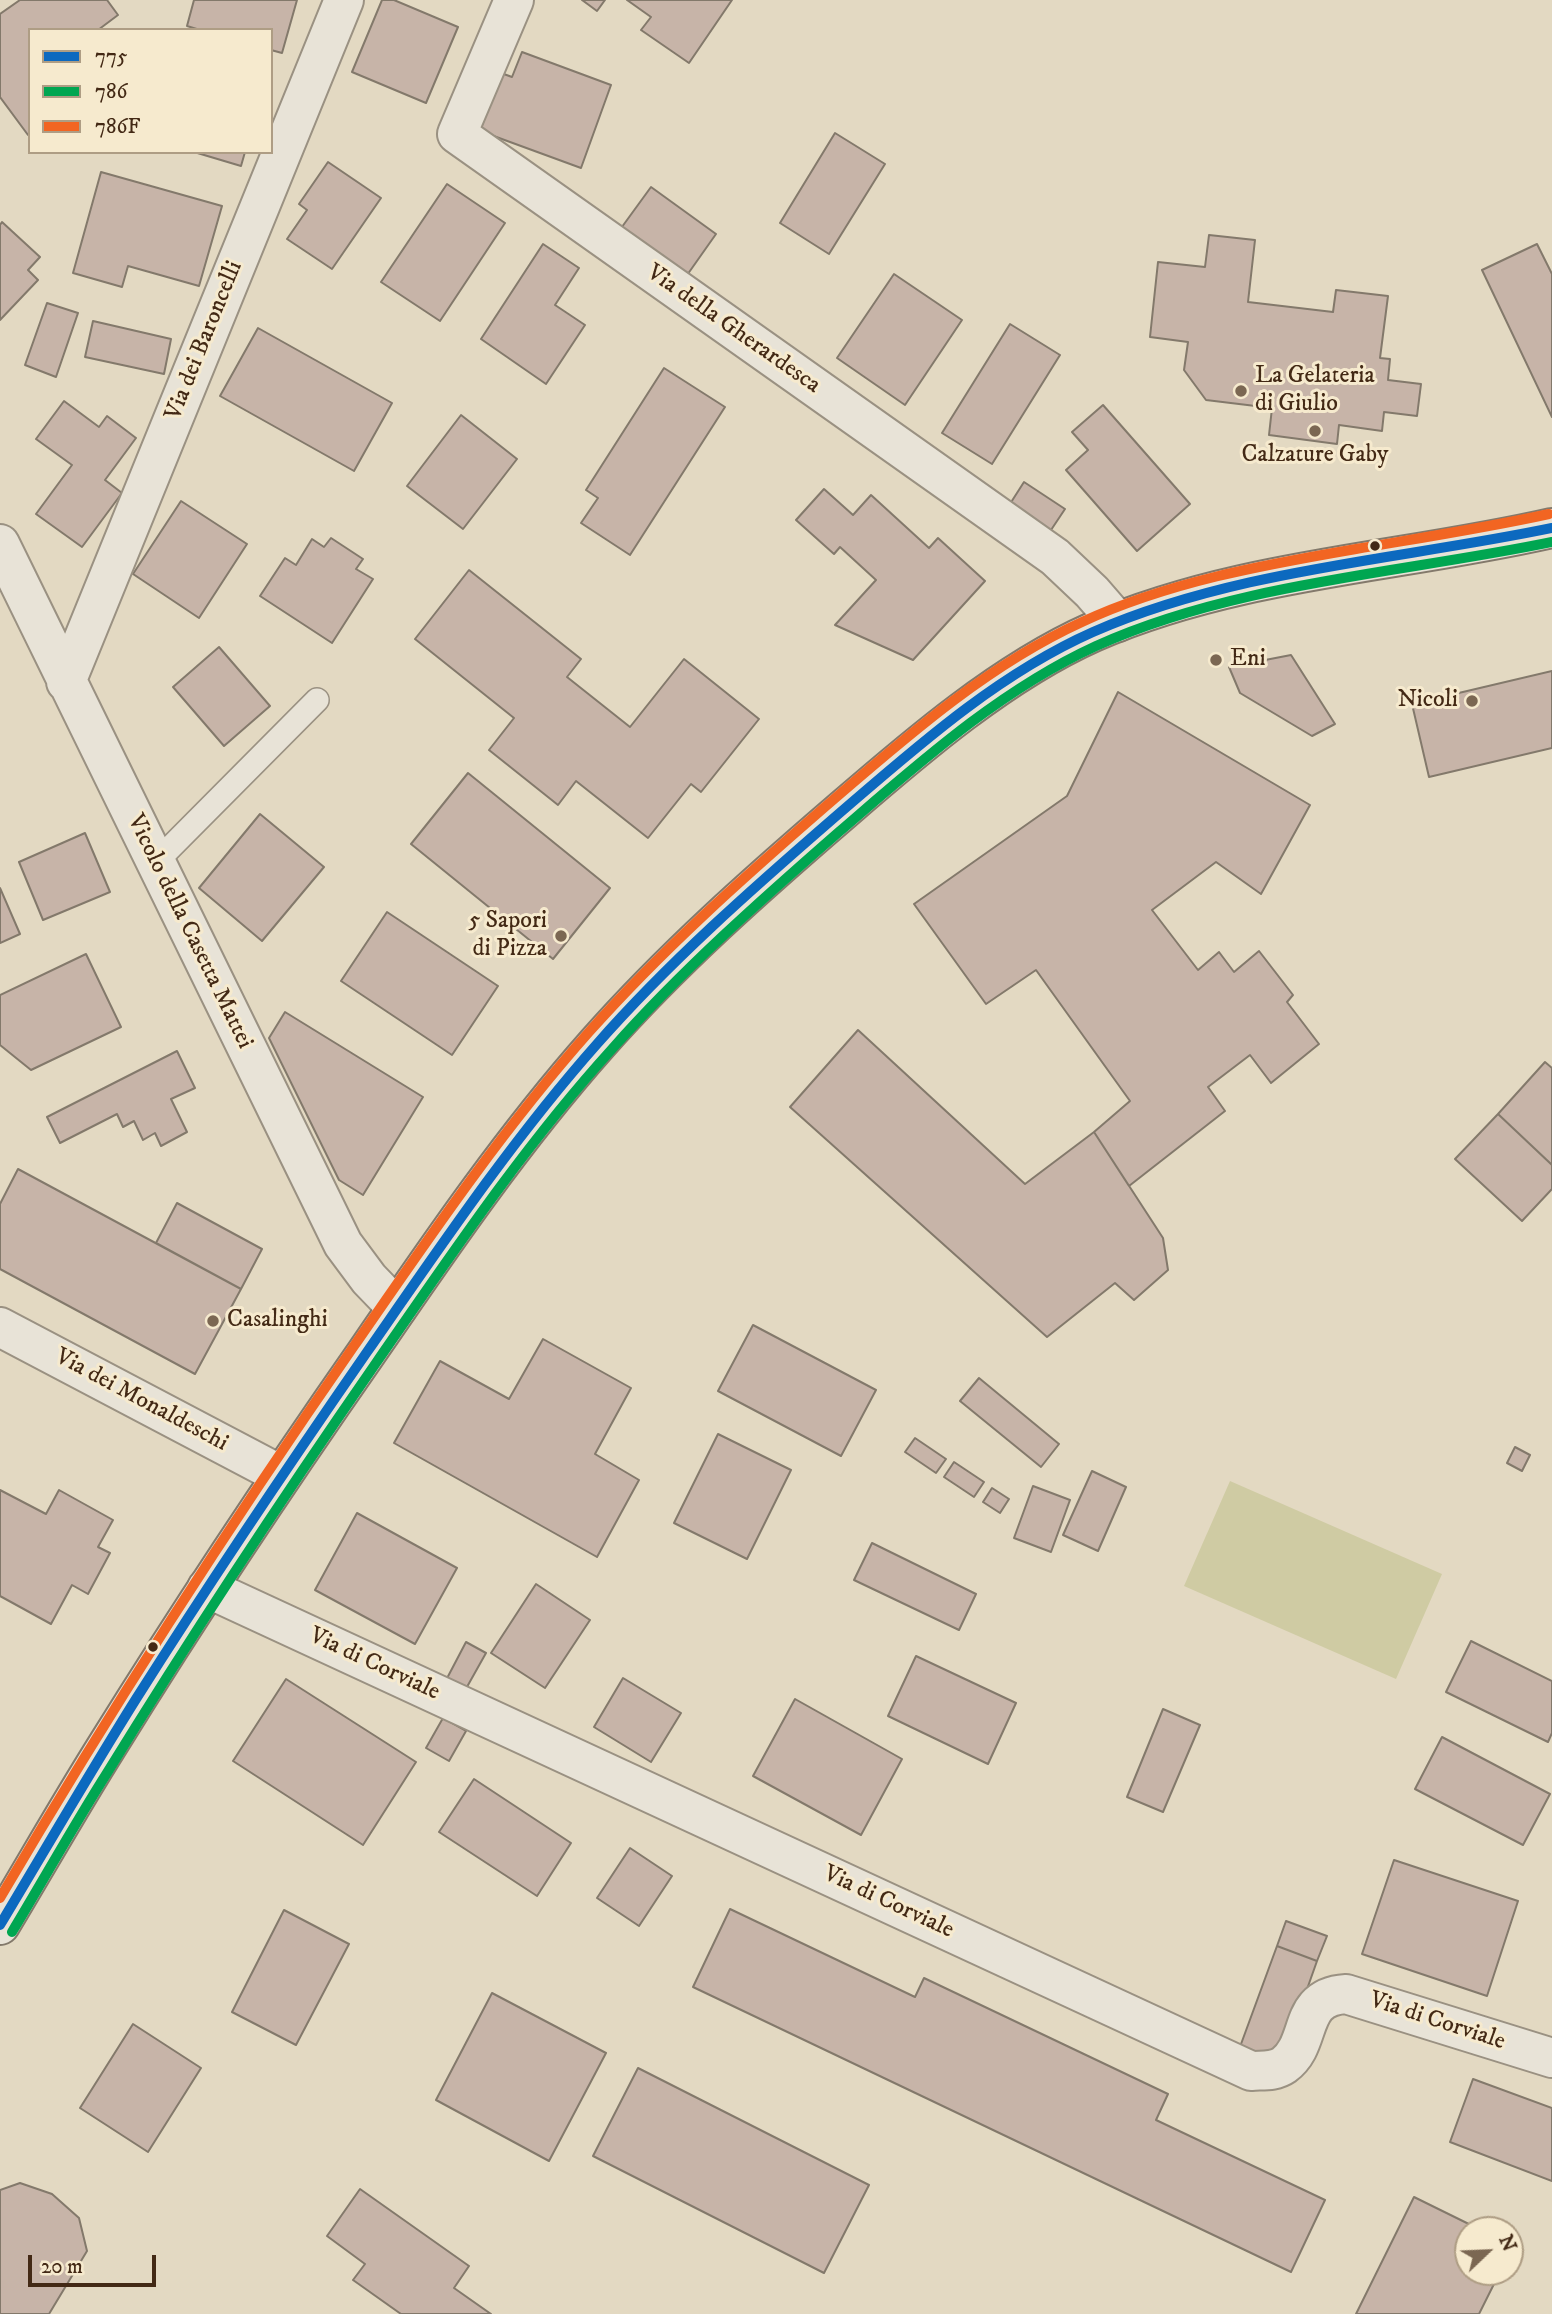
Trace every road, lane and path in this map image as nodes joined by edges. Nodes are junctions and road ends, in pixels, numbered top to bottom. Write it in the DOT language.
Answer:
graph roads {
  1 [pos="344,0"];
  2 [pos="514,0"];
  3 [pos="1552,528"];
  4 [pos="0,544"];
  5 [pos="1118,622"];
  6 [pos="66,682"];
  7 [pos="317,699"];
  8 [pos="155,863"];
  9 [pos="397,1308"];
  10 [pos="0,1327"];
  11 [pos="281,1475"];
  12 [pos="207,1588"];
  13 [pos="0,1925"];
  14 [pos="1552,2058"];
  1 -- 6 [label="street, Via dei Baroncelli"];
  2 -- 5 [label="street, Via della Gherardesca"];
  3 -- 5 [label="street"];
  4 -- 6 [label="street, Vicolo della Casetta Mattei"];
  5 -- 9 [label="street"];
  6 -- 8 [label="street, Vicolo della Casetta Mattei"];
  7 -- 8 [label="lane"];
  8 -- 9 [label="street, Vicolo della Casetta Mattei"];
  9 -- 11 [label="street"];
  10 -- 11 [label="street, Via dei Monaldeschi"];
  11 -- 12 [label="street"];
  12 -- 13 [label="street"];
  12 -- 14 [label="street, Via di Corviale"];
}
